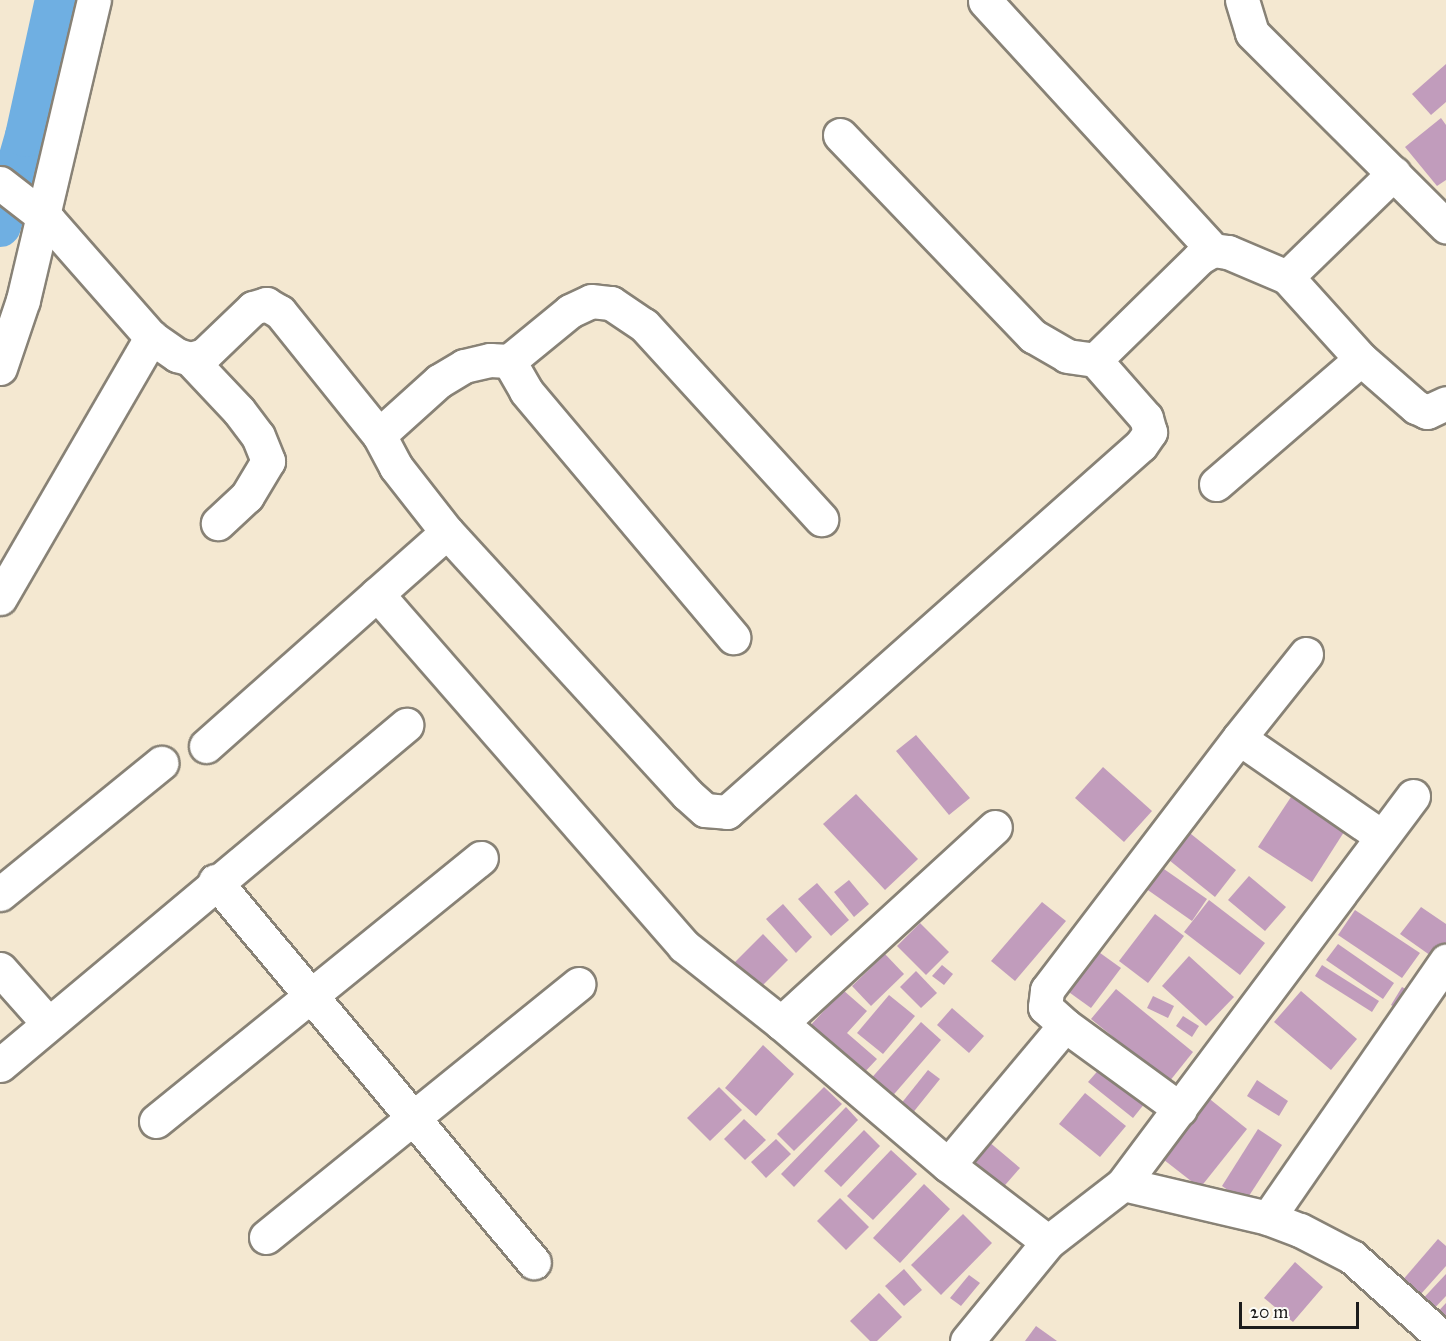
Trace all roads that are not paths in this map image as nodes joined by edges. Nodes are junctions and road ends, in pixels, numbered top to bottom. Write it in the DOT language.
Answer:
graph roads {
  1 [pos="94,0"];
  2 [pos="1242,0"];
  3 [pos="985,2"];
  4 [pos="840,135"];
  5 [pos="1394,173"];
  6 [pos="0,183"];
  7 [pos="37,215"];
  8 [pos="1446,226"];
  9 [pos="1214,250"];
  10 [pos="1287,278"];
  11 [pos="151,337"];
  12 [pos="190,359"];
  13 [pos="1361,359"];
  14 [pos="1095,360"];
  15 [pos="509,361"];
  16 [pos="0,368"];
  17 [pos="1446,403"];
  18 [pos="379,435"];
  19 [pos="1216,484"];
  20 [pos="821,519"];
  21 [pos="218,523"];
  22 [pos="447,532"];
  23 [pos="377,594"];
  24 [pos="0,598"];
  25 [pos="733,637"];
  26 [pos="1306,654"];
  27 [pos="406,725"];
  28 [pos="1239,738"];
  29 [pos="206,746"];
  30 [pos="160,763"];
  31 [pos="1413,795"];
  32 [pos="995,826"];
  33 [pos="1382,836"];
  34 [pos="481,858"];
  35 [pos="215,881"];
  36 [pos="0,894"];
  37 [pos="1446,961"];
  38 [pos="0,969"];
  39 [pos="578,984"];
  40 [pos="311,995"];
  41 [pos="47,1022"];
  42 [pos="781,1023"];
  43 [pos="1065,1025"];
  44 [pos="0,1065"];
  45 [pos="1180,1109"];
  46 [pos="411,1117"];
  47 [pos="156,1121"];
  48 [pos="948,1165"];
  49 [pos="1123,1184"];
  50 [pos="1268,1218"];
  51 [pos="266,1237"];
  52 [pos="1048,1242"];
  53 [pos="534,1262"];
  54 [pos="967,1341"];
  55 [pos="1446,1341"];
  1 -- 7 [label="street"];
  2 -- 5 [label="street"];
  3 -- 9 [label="street"];
  4 -- 14 [label="street"];
  5 -- 8 [label="street"];
  5 -- 10 [label="street"];
  6 -- 7 [label="street"];
  7 -- 11 [label="street"];
  7 -- 16 [label="street"];
  9 -- 10 [label="street"];
  9 -- 14 [label="street"];
  10 -- 13 [label="street"];
  11 -- 12 [label="street"];
  11 -- 24 [label="street"];
  12 -- 18 [label="street"];
  12 -- 21 [label="street"];
  13 -- 17 [label="street"];
  13 -- 19 [label="street"];
  14 -- 22 [label="street"];
  15 -- 18 [label="street"];
  15 -- 20 [label="street"];
  15 -- 25 [label="street"];
  18 -- 22 [label="street"];
  22 -- 23 [label="street"];
  23 -- 29 [label="street"];
  23 -- 42 [label="street"];
  26 -- 28 [label="street"];
  27 -- 35 [label="street"];
  28 -- 33 [label="street"];
  28 -- 43 [label="street"];
  30 -- 36 [label="street"];
  31 -- 33 [label="street"];
  32 -- 42 [label="street"];
  33 -- 45 [label="street"];
  34 -- 40 [label="street"];
  35 -- 40 [label="street"];
  35 -- 41 [label="street"];
  37 -- 50 [label="street"];
  38 -- 41 [label="street"];
  39 -- 46 [label="street"];
  40 -- 46 [label="street"];
  40 -- 47 [label="street"];
  41 -- 44 [label="street"];
  42 -- 48 [label="street"];
  43 -- 45 [label="street"];
  43 -- 48 [label="street"];
  45 -- 49 [label="street"];
  46 -- 51 [label="street"];
  46 -- 53 [label="street"];
  48 -- 52 [label="street"];
  49 -- 50 [label="street"];
  49 -- 52 [label="street"];
  50 -- 55 [label="street"];
  52 -- 54 [label="street"];
}
